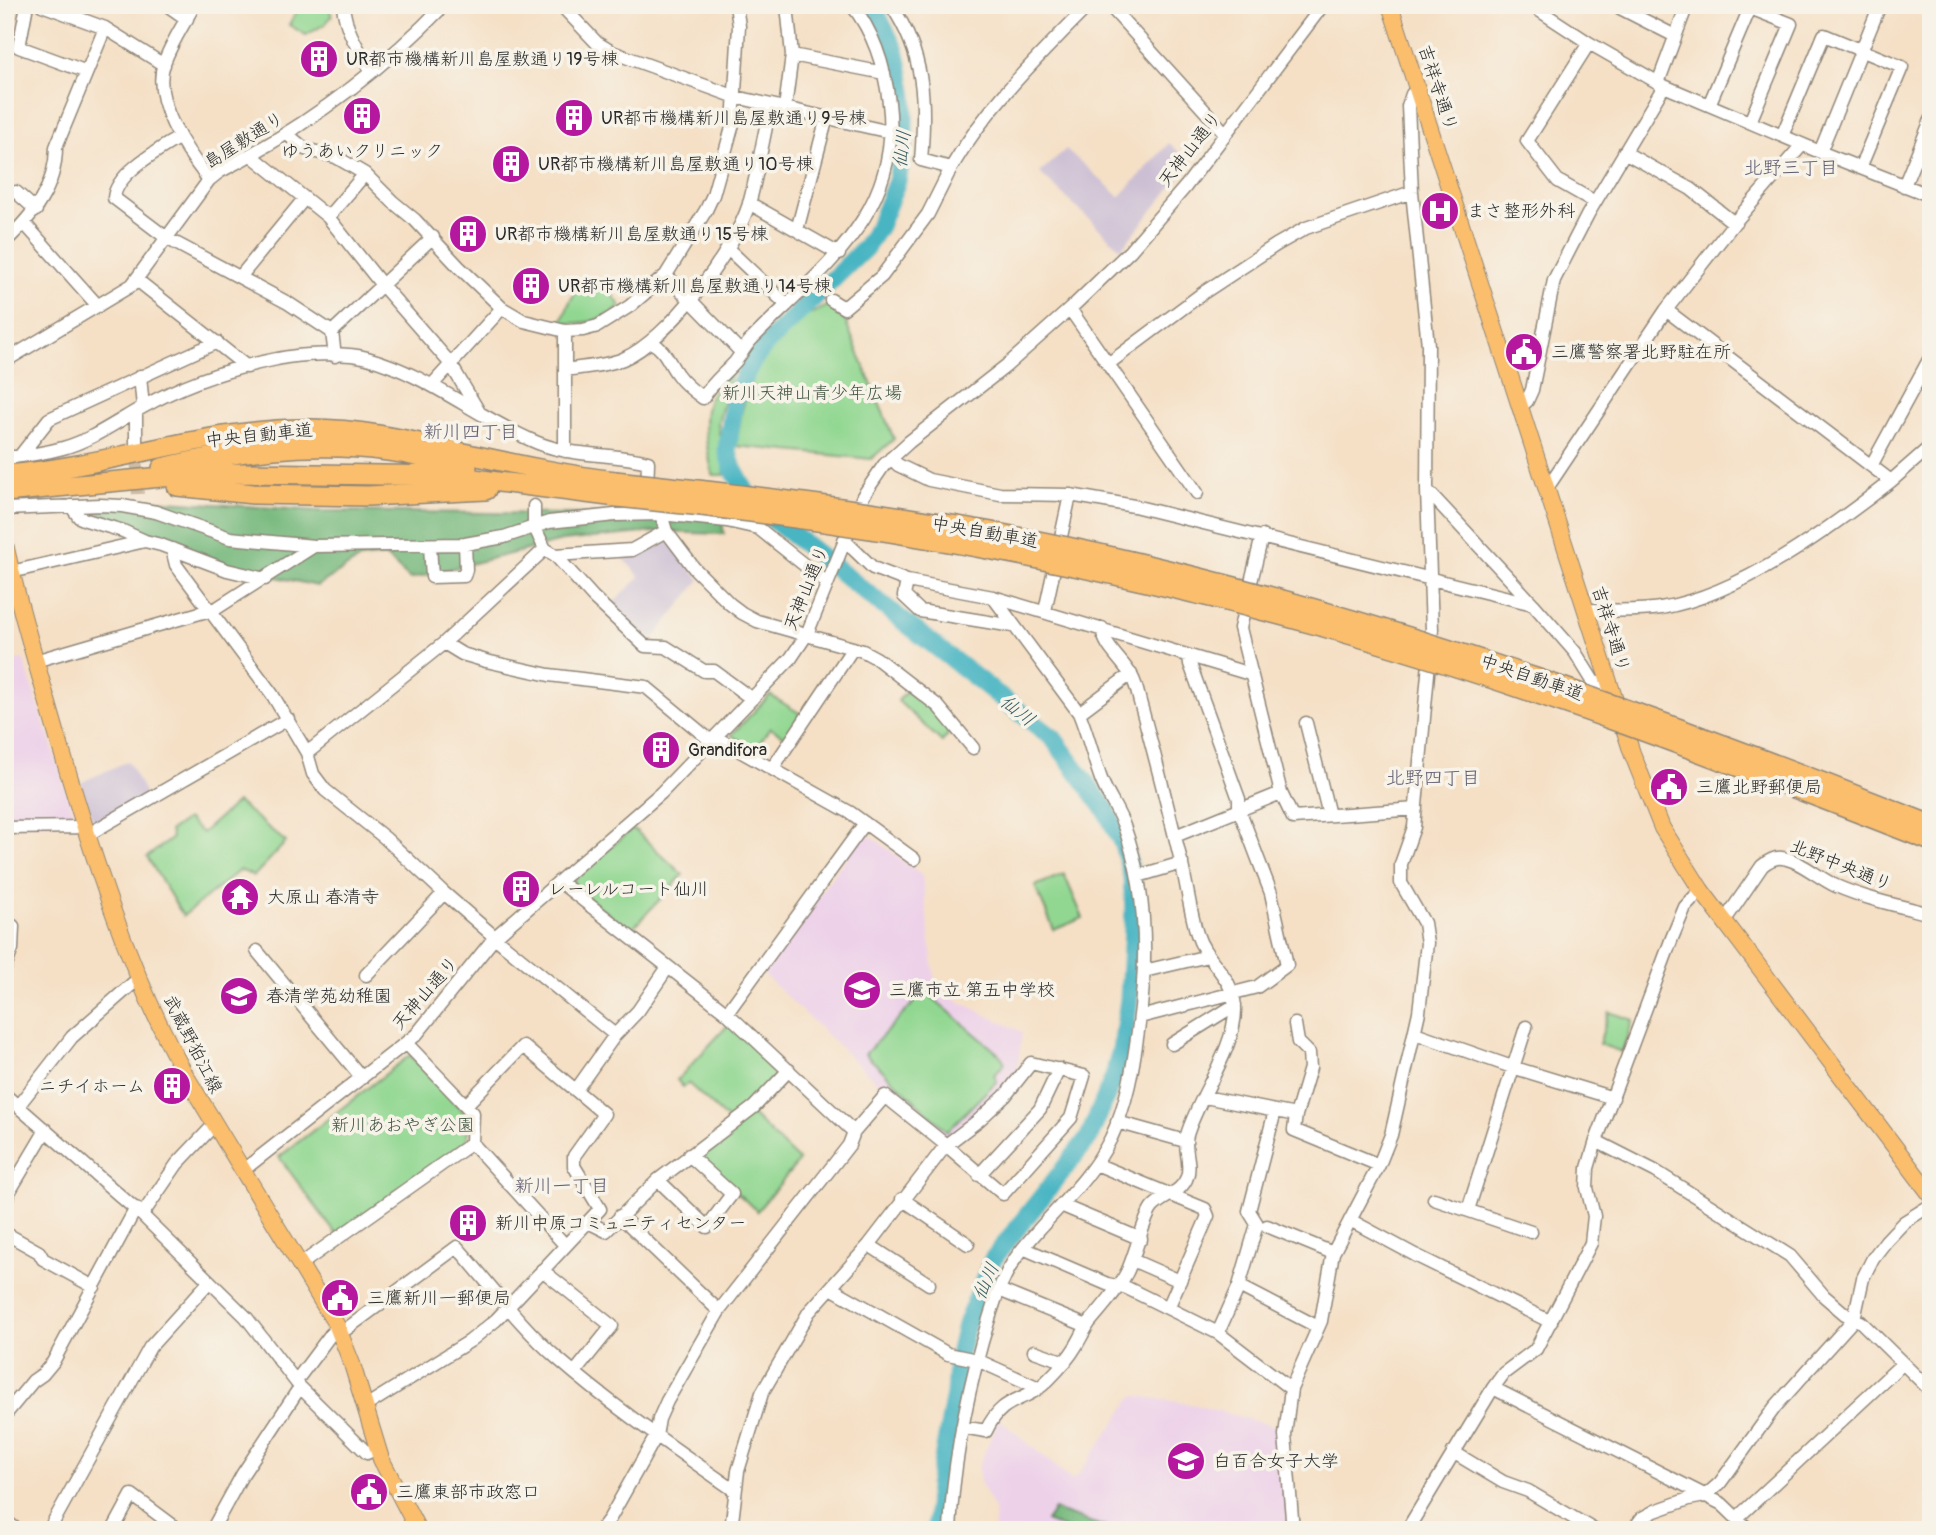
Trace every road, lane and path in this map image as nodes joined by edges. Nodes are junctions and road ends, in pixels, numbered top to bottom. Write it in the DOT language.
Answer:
graph roads {
  1 [pos="27,5"];
  2 [pos="42,5"];
  3 [pos="167,5"];
  4 [pos="194,5"];
  5 [pos="343,5"];
  6 [pos="444,5"];
  7 [pos="561,5"];
  8 [pos="736,5"];
  9 [pos="787,5"];
  10 [pos="852,5"];
  11 [pos="891,5"];
  12 [pos="1089,5"];
  13 [pos="1109,5"];
  14 [pos="1323,5"];
  15 [pos="1390,5"];
  16 [pos="1531,5"];
  17 [pos="1621,5"];
  18 [pos="1687,5"];
  19 [pos="1880,5"];
  20 [pos="187,19"];
  21 [pos="105,28"];
  22 [pos="1675,36"];
  23 [pos="1589,43"];
  24 [pos="1861,50"];
  25 [pos="792,55"];
  26 [pos="164,65"];
  27 [pos="371,71"];
  28 [pos="87,72"];
  29 [pos="884,74"];
  30 [pos="1661,84"];
  31 [pos="1419,90"];
  32 [pos="736,97"];
  33 [pos="771,105"];
  34 [pos="1709,105"];
  35 [pos="785,108"];
  36 [pos="827,117"];
  37 [pos="1931,120"];
  38 [pos="1750,122"];
  39 [pos="890,132"];
  40 [pos="1225,133"];
  41 [pos="287,134"];
  42 [pos="1782,136"];
  43 [pos="178,138"];
  44 [pos="1802,145"];
  45 [pos="1624,152"];
  46 [pos="1820,152"];
  47 [pos="251,155"];
  48 [pos="1860,168"];
  49 [pos="951,169"];
  50 [pos="365,174"];
  51 [pos="209,180"];
  52 [pos="1904,186"];
  53 [pos="16,192"];
  54 [pos="1412,192"];
  55 [pos="1931,196"];
  56 [pos="304,199"];
  57 [pos="1595,202"];
  58 [pos="749,203"];
  59 [pos="36,210"];
  60 [pos="328,217"];
  61 [pos="24,223"];
  62 [pos="1734,223"];
  63 [pos="797,230"];
  64 [pos="433,237"];
  65 [pos="168,239"];
  66 [pos="5,242"];
  67 [pos="727,248"];
  68 [pos="839,254"];
  69 [pos="666,275"];
  70 [pos="240,277"];
  71 [pos="137,280"];
  72 [pos="382,285"];
  73 [pos="691,300"];
  74 [pos="831,300"];
  75 [pos="787,305"];
  76 [pos="98,306"];
  77 [pos="502,307"];
  78 [pos="1070,309"];
  79 [pos="1666,310"];
  80 [pos="565,331"];
  81 [pos="332,332"];
  82 [pos="217,342"];
  83 [pos="652,342"];
  84 [pos="741,352"];
  85 [pos="335,356"];
  86 [pos="1931,356"];
  87 [pos="5,361"];
  88 [pos="450,363"];
  89 [pos="1108,364"];
  90 [pos="247,367"];
  91 [pos="565,370"];
  92 [pos="140,376"];
  93 [pos="432,384"];
  94 [pos="1519,408"];
  95 [pos="139,409"];
  96 [pos="479,412"];
  97 [pos="136,442"];
  98 [pos="540,443"];
  99 [pos="1931,446"];
  100 [pos="565,451"];
  101 [pos="20,456"];
  102 [pos="891,458"];
  103 [pos="537,462"];
  104 [pos="1871,466"];
  105 [pos="1891,481"];
  106 [pos="7,483"];
  107 [pos="98,483"];
  108 [pos="1547,488"];
  109 [pos="616,489"];
  110 [pos="1427,490"];
  111 [pos="567,491"];
  112 [pos="1197,493"];
  113 [pos="1070,495"];
  114 [pos="71,506"];
  115 [pos="534,506"];
  116 [pos="661,514"];
  117 [pos="644,516"];
  118 [pos="534,526"];
  119 [pos="666,531"];
  120 [pos="1262,536"];
  121 [pos="844,540"];
  122 [pos="145,541"];
  123 [pos="5,544"];
  124 [pos="465,544"];
  125 [pos="314,546"];
  126 [pos="430,546"];
  127 [pos="172,550"];
  128 [pos="550,552"];
  129 [pos="11,572"];
  130 [pos="265,579"];
  131 [pos="1431,579"];
  132 [pos="828,580"];
  133 [pos="907,581"];
  134 [pos="993,597"];
  135 [pos="1533,604"];
  136 [pos="210,609"];
  137 [pos="1585,610"];
  138 [pos="1045,611"];
  139 [pos="1013,626"];
  140 [pos="1102,628"];
  141 [pos="807,634"];
  142 [pos="444,643"];
  143 [pos="853,648"];
  144 [pos="1189,656"];
  145 [pos="35,661"];
  146 [pos="1131,674"];
  147 [pos="1250,674"];
  148 [pos="1609,687"];
  149 [pos="752,699"];
  150 [pos="1079,713"];
  151 [pos="288,719"];
  152 [pos="1306,723"];
  153 [pos="713,739"];
  154 [pos="973,748"];
  155 [pos="307,753"];
  156 [pos="772,769"];
  157 [pos="1281,793"];
  158 [pos="1239,809"];
  159 [pos="1416,809"];
  160 [pos="1329,815"];
  161 [pos="865,823"];
  162 [pos="1931,825"];
  163 [pos="5,828"];
  164 [pos="86,831"];
  165 [pos="1175,836"];
  166 [pos="1931,841"];
  167 [pos="914,859"];
  168 [pos="1182,863"];
  169 [pos="1138,876"];
  170 [pos="560,882"];
  171 [pos="1701,890"];
  172 [pos="444,894"];
  173 [pos="1931,914"];
  174 [pos="1725,920"];
  175 [pos="5,925"];
  176 [pos="495,937"];
  177 [pos="257,951"];
  178 [pos="1208,956"];
  179 [pos="668,967"];
  180 [pos="5,968"];
  181 [pos="1144,971"];
  182 [pos="366,975"];
  183 [pos="139,978"];
  184 [pos="1234,1000"];
  185 [pos="727,1013"];
  186 [pos="1140,1017"];
  187 [pos="1295,1024"];
  188 [pos="1526,1027"];
  189 [pos="1415,1033"];
  190 [pos="615,1035"];
  191 [pos="406,1043"];
  192 [pos="1172,1044"];
  193 [pos="1512,1067"];
  194 [pos="1059,1069"];
  195 [pos="789,1070"];
  196 [pos="362,1078"];
  197 [pos="576,1090"];
  198 [pos="5,1095"];
  199 [pos="1205,1097"];
  200 [pos="1613,1098"];
  201 [pos="466,1105"];
  202 [pos="18,1106"];
  203 [pos="1275,1111"];
  204 [pos="1296,1115"];
  205 [pos="1117,1122"];
  206 [pos="214,1125"];
  207 [pos="46,1130"];
  208 [pos="854,1132"];
  209 [pos="1185,1141"];
  210 [pos="1596,1141"];
  211 [pos="472,1143"];
  212 [pos="946,1145"];
  213 [pos="690,1156"];
  214 [pos="1096,1164"];
  215 [pos="1379,1165"];
  216 [pos="242,1171"];
  217 [pos="979,1175"];
  218 [pos="658,1180"];
  219 [pos="1171,1194"];
  220 [pos="1931,1195"];
  221 [pos="6,1198"];
  222 [pos="902,1199"];
  223 [pos="1434,1199"];
  224 [pos="1931,1205"];
  225 [pos="1063,1206"];
  226 [pos="1468,1210"];
  227 [pos="139,1211"];
  228 [pos="620,1216"];
  229 [pos="1350,1220"];
  230 [pos="588,1222"];
  231 [pos="1267,1226"];
  232 [pos="1531,1231"];
  233 [pos="5,1233"];
  234 [pos="1141,1239"];
  235 [pos="968,1244"];
  236 [pos="565,1245"];
  237 [pos="869,1245"];
  238 [pos="1023,1248"];
  239 [pos="1333,1253"];
  240 [pos="1132,1260"];
  241 [pos="301,1264"];
  242 [pos="542,1270"];
  243 [pos="1180,1281"];
  244 [pos="209,1282"];
  245 [pos="929,1284"];
  246 [pos="1119,1286"];
  247 [pos="1239,1286"];
  248 [pos="94,1287"];
  249 [pos="831,1288"];
  250 [pos="999,1290"];
  251 [pos="1168,1308"];
  252 [pos="507,1309"];
  253 [pos="719,1311"];
  254 [pos="1854,1319"];
  255 [pos="1551,1322"];
  256 [pos="1087,1326"];
  257 [pos="1318,1326"];
  258 [pos="339,1329"];
  259 [pos="1217,1333"];
  260 [pos="1034,1351"];
  261 [pos="974,1359"];
  262 [pos="1065,1362"];
  263 [pos="1902,1364"];
  264 [pos="575,1373"];
  265 [pos="298,1384"];
  266 [pos="1039,1388"];
  267 [pos="1493,1388"];
  268 [pos="1291,1389"];
  269 [pos="1931,1391"];
  270 [pos="364,1407"];
  271 [pos="5,1415"];
  272 [pos="962,1427"];
  273 [pos="656,1436"];
  274 [pos="377,1448"];
  275 [pos="1453,1452"];
  276 [pos="734,1490"];
  277 [pos="1705,1496"];
  278 [pos="1737,1518"];
  279 [pos="5,1520"];
  280 [pos="17,1530"];
  281 [pos="49,1530"];
  282 [pos="113,1530"];
  283 [pos="179,1530"];
  284 [pos="212,1530"];
  285 [pos="418,1530"];
  286 [pos="601,1530"];
  287 [pos="731,1530"];
  288 [pos="950,1530"];
  289 [pos="1293,1530"];
  290 [pos="1407,1530"];
  291 [pos="1594,1530"];
  292 [pos="1633,1530"];
  293 [pos="1749,1530"];
  1 -- 28 [label="street"];
  2 -- 21 [label="street"];
  3 -- 20 [label="street"];
  4 -- 20 [label="street"];
  5 -- 27 [label="street"];
  6 -- 27 [label="street, 島屋敷通り"];
  7 -- 32 [label="street"];
  8 -- 32 [label="street"];
  9 -- 25 [label="street"];
  10 -- 29 [label="street"];
  11 -- 49 [label="street"];
  12 -- 49 [label="street"];
  13 -- 40 [label="street"];
  14 -- 40 [label="street, 天神山通り"];
  15 -- 31 [label="main road, 吉祥寺通り"];
  16 -- 23 [label="street"];
  17 -- 22 [label="street"];
  18 -- 22 [label="street"];
  19 -- 24 [label="street"];
  20 -- 26 [label="street"];
  21 -- 26 [label="street"];
  21 -- 28 [label="street"];
  22 -- 30 [label="street"];
  23 -- 30 [label="street"];
  23 -- 57 [label="street"];
  24 -- 42 [label="street"];
  24 -- 46 [label="street"];
  24 -- 48 [label="street"];
  25 -- 29 [label="street"];
  25 -- 35 [label="street"];
  26 -- 43 [label="street"];
  27 -- 41 [label="street, 島屋敷通り"];
  28 -- 59 [label="street"];
  29 -- 39 [label="street"];
  30 -- 34 [label="street"];
  30 -- 45 [label="street"];
  31 -- 54 [label="street"];
  31 -- 94 [label="main road, 吉祥寺通り"];
  32 -- 33 [label="street"];
  32 -- 69 [label="street"];
  33 -- 35 [label="street"];
  33 -- 58 [label="street"];
  34 -- 38 [label="street"];
  34 -- 38 [label="street"];
  35 -- 36 [label="street"];
  36 -- 39 [label="street"];
  36 -- 63 [label="street"];
  37 -- 52 [label="street"];
  38 -- 42 [label="street"];
  39 -- 68 [label="street"];
  40 -- 78 [label="street, 天神山通り"];
  41 -- 47 [label="street, 島屋敷通り"];
  41 -- 50 [label="street"];
  42 -- 44 [label="street"];
  43 -- 51 [label="street"];
  43 -- 65 [label="street"];
  44 -- 46 [label="street"];
  44 -- 62 [label="street"];
  45 -- 57 [label="street"];
  45 -- 62 [label="street"];
  46 -- 48 [label="street"];
  47 -- 51 [label="street, 島屋敷通り"];
  47 -- 56 [label="street"];
  48 -- 52 [label="street"];
  49 -- 74 [label="street"];
  50 -- 60 [label="street"];
  50 -- 64 [label="street"];
  51 -- 65 [label="street, 島屋敷通り"];
  52 -- 55 [label="street"];
  53 -- 59 [label="street"];
  54 -- 89 [label="street"];
  54 -- 110 [label="street"];
  56 -- 60 [label="street"];
  56 -- 70 [label="street"];
  57 -- 94 [label="street"];
  58 -- 63 [label="street"];
  58 -- 67 [label="street"];
  59 -- 61 [label="street"];
  60 -- 72 [label="street"];
  61 -- 66 [label="street"];
  61 -- 76 [label="street"];
  62 -- 79 [label="street"];
  63 -- 68 [label="street"];
  64 -- 72 [label="street"];
  64 -- 77 [label="street"];
  65 -- 70 [label="street"];
  65 -- 71 [label="street, 島屋敷通り"];
  67 -- 73 [label="street"];
  67 -- 75 [label="street"];
  68 -- 75 [label="street"];
  69 -- 73 [label="street"];
  69 -- 80 [label="street"];
  70 -- 81 [label="street"];
  71 -- 76 [label="street, 島屋敷通り"];
  71 -- 82 [label="street"];
  72 -- 81 [label="street"];
  72 -- 88 [label="street"];
  73 -- 83 [label="street"];
  73 -- 84 [label="street"];
  75 -- 84 [label="street"];
  76 -- 87 [label="street, 島屋敷通り"];
  77 -- 80 [label="street"];
  77 -- 88 [label="street"];
  78 -- 89 [label="street"];
  78 -- 102 [label="street, 天神山通り"];
  79 -- 104 [label="street"];
  79 -- 108 [label="street"];
  80 -- 91 [label="street"];
  81 -- 85 [label="street"];
  82 -- 90 [label="street"];
  82 -- 92 [label="street"];
  83 -- 84 [label="street"];
  83 -- 91 [label="street"];
  85 -- 90 [label="street"];
  85 -- 93 [label="street"];
  86 -- 104 [label="street"];
  88 -- 93 [label="street"];
  88 -- 96 [label="street"];
  89 -- 112 [label="street"];
  90 -- 95 [label="street"];
  91 -- 100 [label="street"];
  92 -- 95 [label="street"];
  92 -- 101 [label="street"];
  93 -- 96 [label="street"];
  94 -- 108 [label="main road, 吉祥寺通り"];
  95 -- 97 [label="street"];
  95 -- 101 [label="street"];
  96 -- 98 [label="street"];
  98 -- 100 [label="street"];
  98 -- 103 [label="street"];
  99 -- 105 [label="street"];
  100 -- 117 [label="street"];
  101 -- 106 [label="street"];
  102 -- 113 [label="street"];
  102 -- 121 [label="street, 天神山通り"];
  104 -- 105 [label="street"];
  105 -- 137 [label="street"];
  106 -- 107 [label="highway"];
  106 -- 109 [label="highway, 中央自動車道"];
  106 -- 114 [label="street"];
  107 -- 111 [label="highway"];
  107 -- 111 [label="highway"];
  108 -- 137 [label="main road, 吉祥寺通り"];
  109 -- 111 [label="highway, 中央自動車道"];
  109 -- 162 [label="highway, 中央自動車道, bridge"];
  109 -- 166 [label="highway, 中央自動車道, bridge"];
  110 -- 131 [label="street"];
  110 -- 135 [label="street"];
  113 -- 120 [label="street"];
  113 -- 138 [label="street"];
  114 -- 122 [label="street"];
  114 -- 125 [label="street"];
  115 -- 118 [label="street"];
  116 -- 117 [label="street"];
  116 -- 119 [label="street"];
  116 -- 132 [label="street"];
  117 -- 118 [label="street"];
  118 -- 124 [label="street"];
  118 -- 128 [label="street"];
  119 -- 128 [label="street"];
  119 -- 141 [label="street"];
  120 -- 131 [label="street"];
  120 -- 147 [label="street"];
  121 -- 132 [label="street, 天神山通り"];
  121 -- 133 [label="street"];
  122 -- 127 [label="street"];
  122 -- 129 [label="street"];
  123 -- 129 [label="main road, 武蔵野狛江線"];
  124 -- 126 [label="street"];
  124 -- 126 [label="street"];
  125 -- 126 [label="street"];
  125 -- 130 [label="street"];
  127 -- 130 [label="street"];
  127 -- 136 [label="street"];
  128 -- 142 [label="street"];
  128 -- 149 [label="street"];
  129 -- 145 [label="main road, 武蔵野狛江線"];
  130 -- 136 [label="street"];
  131 -- 135 [label="street"];
  131 -- 159 [label="street"];
  132 -- 141 [label="street, 天神山通り"];
  133 -- 134 [label="street"];
  133 -- 139 [label="street"];
  134 -- 138 [label="street"];
  134 -- 139 [label="street"];
  135 -- 148 [label="street"];
  136 -- 145 [label="street"];
  136 -- 151 [label="street"];
  137 -- 148 [label="main road, 吉祥寺通り"];
  138 -- 140 [label="street"];
  139 -- 150 [label="street"];
  140 -- 144 [label="street"];
  140 -- 146 [label="street"];
  141 -- 143 [label="street"];
  141 -- 149 [label="street, 天神山通り"];
  142 -- 153 [label="street"];
  142 -- 155 [label="street"];
  143 -- 154 [label="street"];
  143 -- 156 [label="street"];
  144 -- 147 [label="street"];
  144 -- 158 [label="street"];
  145 -- 164 [label="main road, 武蔵野狛江線"];
  146 -- 150 [label="street"];
  146 -- 165 [label="street"];
  147 -- 157 [label="street"];
  148 -- 171 [label="main road, 吉祥寺通り"];
  149 -- 153 [label="street, 天神山通り"];
  150 -- 169 [label="street"];
  151 -- 155 [label="street"];
  151 -- 164 [label="street"];
  152 -- 160 [label="street"];
  153 -- 156 [label="street"];
  153 -- 170 [label="street, 天神山通り"];
  155 -- 172 [label="street"];
  156 -- 161 [label="street"];
  157 -- 158 [label="street"];
  157 -- 160 [label="street"];
  158 -- 165 [label="street"];
  158 -- 184 [label="street"];
  159 -- 160 [label="street"];
  159 -- 189 [label="street"];
  161 -- 167 [label="street"];
  161 -- 185 [label="street"];
  163 -- 164 [label="street"];
  164 -- 183 [label="main road, 武蔵野狛江線"];
  165 -- 168 [label="street"];
  168 -- 169 [label="street"];
  168 -- 178 [label="street"];
  169 -- 181 [label="street"];
  170 -- 176 [label="street, 天神山通り"];
  170 -- 179 [label="street"];
  171 -- 174 [label="main road, 吉祥寺通り"];
  171 -- 200 [label="street"];
  172 -- 176 [label="street"];
  172 -- 182 [label="street"];
  173 -- 174 [label="street, 北野中央通り"];
  174 -- 220 [label="main road, 吉祥寺通り"];
  175 -- 180 [label="street"];
  176 -- 190 [label="street"];
  176 -- 191 [label="street, 天神山通り"];
  177 -- 196 [label="street"];
  178 -- 181 [label="street"];
  178 -- 184 [label="street"];
  179 -- 185 [label="street"];
  179 -- 190 [label="street"];
  181 -- 186 [label="street"];
  183 -- 202 [label="street"];
  183 -- 206 [label="main road, 武蔵野狛江線"];
  184 -- 186 [label="street"];
  184 -- 192 [label="street"];
  184 -- 199 [label="street"];
  185 -- 195 [label="street"];
  186 -- 205 [label="street"];
  187 -- 204 [label="street"];
  188 -- 193 [label="street"];
  189 -- 193 [label="street"];
  189 -- 215 [label="street"];
  190 -- 197 [label="street"];
  191 -- 196 [label="street, 天神山通り"];
  191 -- 201 [label="street"];
  193 -- 200 [label="street"];
  193 -- 226 [label="street"];
  194 -- 212 [label="street"];
  194 -- 217 [label="street"];
  194 -- 217 [label="street"];
  195 -- 208 [label="street"];
  195 -- 213 [label="street"];
  196 -- 216 [label="street, 天神山通り"];
  197 -- 201 [label="street"];
  197 -- 230 [label="street"];
  198 -- 202 [label="street"];
  199 -- 203 [label="street"];
  199 -- 209 [label="street"];
  200 -- 210 [label="street"];
  201 -- 211 [label="street"];
  202 -- 207 [label="street"];
  203 -- 204 [label="street"];
  203 -- 247 [label="street"];
  204 -- 215 [label="street"];
  205 -- 209 [label="street"];
  205 -- 214 [label="street"];
  206 -- 216 [label="main road, 武蔵野狛江線"];
  206 -- 227 [label="street"];
  207 -- 221 [label="street"];
  207 -- 227 [label="street"];
  208 -- 212 [label="street"];
  208 -- 253 [label="street"];
  209 -- 219 [label="street"];
  210 -- 254 [label="street"];
  210 -- 255 [label="street"];
  211 -- 236 [label="street"];
  211 -- 241 [label="street"];
  212 -- 217 [label="street"];
  212 -- 222 [label="street"];
  213 -- 218 [label="street"];
  213 -- 218 [label="street"];
  214 -- 219 [label="street"];
  214 -- 225 [label="street"];
  215 -- 229 [label="street"];
  216 -- 241 [label="main road, 武蔵野狛江線"];
  218 -- 228 [label="street"];
  219 -- 234 [label="street"];
  219 -- 243 [label="street"];
  222 -- 235 [label="street"];
  222 -- 237 [label="street"];
  223 -- 226 [label="street"];
  224 -- 254 [label="street"];
  225 -- 234 [label="street"];
  225 -- 238 [label="street"];
  226 -- 232 [label="street"];
  227 -- 244 [label="street"];
  227 -- 248 [label="street"];
  228 -- 230 [label="street"];
  228 -- 253 [label="street"];
  229 -- 239 [label="street"];
  229 -- 255 [label="street"];
  230 -- 236 [label="street"];
  231 -- 239 [label="street"];
  233 -- 248 [label="street"];
  234 -- 240 [label="street"];
  236 -- 242 [label="street"];
  237 -- 245 [label="street"];
  237 -- 249 [label="street"];
  238 -- 246 [label="street"];
  238 -- 250 [label="street"];
  239 -- 257 [label="street"];
  240 -- 243 [label="street"];
  240 -- 246 [label="street"];
  241 -- 258 [label="main road, 武蔵野狛江線"];
  242 -- 252 [label="street"];
  242 -- 264 [label="street"];
  243 -- 251 [label="street"];
  244 -- 265 [label="street"];
  244 -- 281 [label="street"];
  246 -- 251 [label="street"];
  246 -- 256 [label="street"];
  247 -- 257 [label="street"];
  247 -- 259 [label="street"];
  248 -- 271 [label="street"];
  249 -- 261 [label="street"];
  249 -- 276 [label="street"];
  250 -- 256 [label="street"];
  250 -- 261 [label="street"];
  251 -- 259 [label="street"];
  252 -- 258 [label="street"];
  252 -- 264 [label="street"];
  252 -- 270 [label="street"];
  253 -- 273 [label="street"];
  254 -- 263 [label="street"];
  254 -- 277 [label="street"];
  255 -- 267 [label="street"];
  256 -- 262 [label="street"];
  257 -- 268 [label="street"];
  258 -- 265 [label="street"];
  258 -- 270 [label="main road, 武蔵野狛江線"];
  259 -- 268 [label="street"];
  260 -- 262 [label="street"];
  261 -- 266 [label="street"];
  261 -- 272 [label="street"];
  262 -- 266 [label="street"];
  263 -- 269 [label="street"];
  263 -- 278 [label="street"];
  264 -- 273 [label="street"];
  265 -- 274 [label="street"];
  265 -- 284 [label="street"];
  266 -- 272 [label="street"];
  267 -- 275 [label="street"];
  267 -- 277 [label="street"];
  268 -- 289 [label="street"];
  270 -- 274 [label="main road, 武蔵野狛江線"];
  272 -- 288 [label="street"];
  273 -- 276 [label="street"];
  273 -- 286 [label="street"];
  274 -- 285 [label="main road, 武蔵野狛江線"];
  275 -- 290 [label="street"];
  275 -- 291 [label="street"];
  276 -- 287 [label="street"];
  277 -- 278 [label="street"];
  277 -- 292 [label="street"];
  278 -- 293 [label="street"];
  279 -- 280 [label="street"];
  282 -- 283 [label="street"];
}
